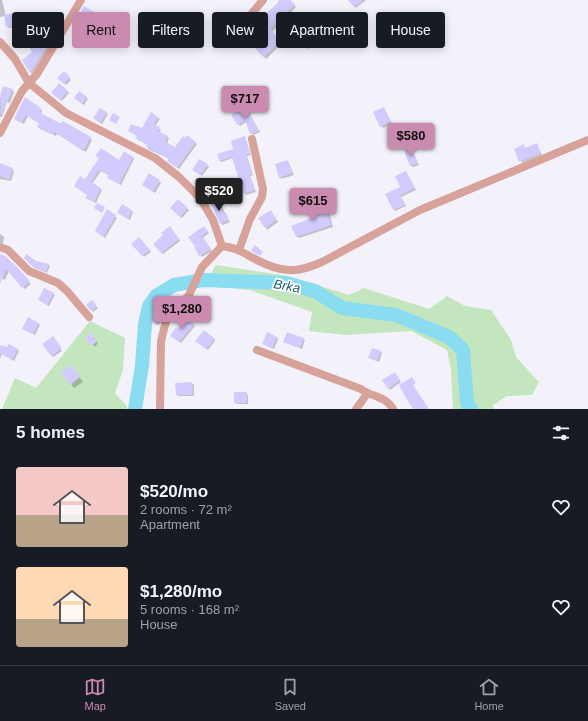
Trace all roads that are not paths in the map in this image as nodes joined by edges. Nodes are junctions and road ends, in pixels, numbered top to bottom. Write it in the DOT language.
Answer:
graph roads {
  1 [pos="81,0"];
  2 [pos="263,0"];
  3 [pos="253,12"];
  4 [pos="0,42"];
  5 [pos="29,83"];
  6 [pos="0,133"];
  7 [pos="252,139"];
  8 [pos="588,140"];
  9 [pos="222,246"];
  10 [pos="0,247"];
  11 [pos="239,250"];
  12 [pos="89,317"];
  13 [pos="257,350"];
  14 [pos="367,394"];
  15 [pos="160,409"];
  16 [pos="356,409"];
  17 [pos="393,409"];
  1 -- 5 [label="street"];
  2 -- 3 [label="street"];
  4 -- 5 [label="street"];
  5 -- 6 [label="street"];
  5 -- 9 [label="street"];
  7 -- 11 [label="street"];
  8 -- 11 [label="street"];
  9 -- 11 [label="street"];
  9 -- 15 [label="street"];
  10 -- 12 [label="street"];
  13 -- 14 [label="street"];
  14 -- 16 [label="street"];
  14 -- 17 [label="street"];
}
